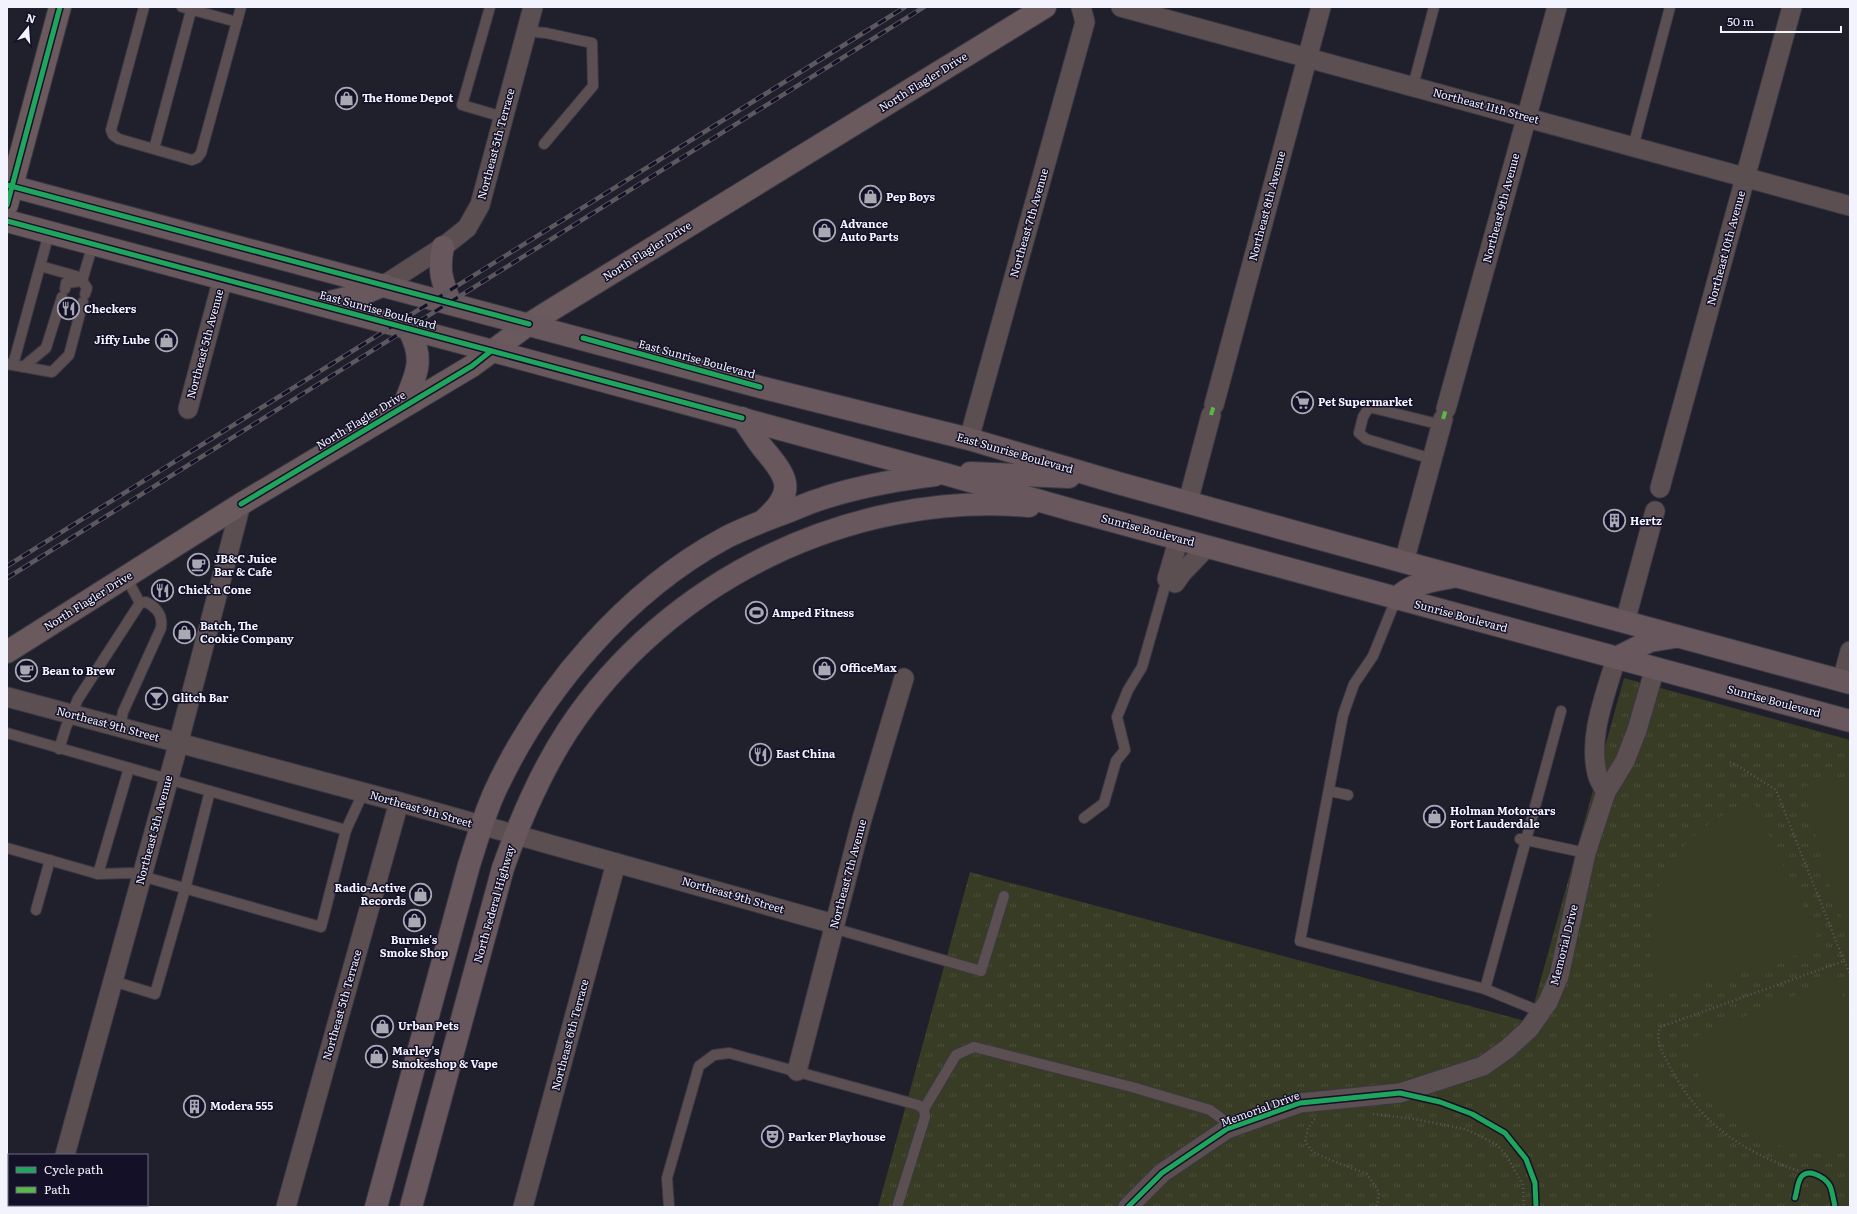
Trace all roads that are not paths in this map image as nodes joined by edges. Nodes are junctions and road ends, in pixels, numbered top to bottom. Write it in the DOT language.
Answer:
graph roads {
  1 [pos="60,7"];
  2 [pos="144,7"];
  3 [pos="241,7"];
  4 [pos="490,7"];
  5 [pos="533,7"];
  6 [pos="1045,7"];
  7 [pos="1081,7"];
  8 [pos="1121,7"];
  9 [pos="1321,7"];
  10 [pos="1434,7"];
  11 [pos="1557,7"];
  12 [pos="1670,7"];
  13 [pos="1792,7"];
  14 [pos="188,8"];
  15 [pos="237,22"];
  16 [pos="526,31"];
  17 [pos="1307,57"];
  18 [pos="1413,86"];
  19 [pos="503,117"];
  20 [pos="1526,117"];
  21 [pos="544,144"];
  22 [pos="1633,147"];
  23 [pos="154,149"];
  24 [pos="1745,178"];
  25 [pos="9,192"];
  26 [pos="1850,206"];
  27 [pos="7,221"];
  28 [pos="49,232"];
  29 [pos="93,244"];
  30 [pos="443,247"];
  31 [pos="40,266"];
  32 [pos="223,278"];
  33 [pos="82,280"];
  34 [pos="384,285"];
  35 [pos="450,302"];
  36 [pos="321,304"];
  37 [pos="529,324"];
  38 [pos="408,328"];
  39 [pos="491,351"];
  40 [pos="14,366"];
  41 [pos="404,406"];
  42 [pos="188,409"];
  43 [pos="742,418"];
  44 [pos="1444,418"];
  45 [pos="969,438"];
  46 [pos="1432,459"];
  47 [pos="945,474"];
  48 [pos="1118,483"];
  49 [pos="1660,488"];
  50 [pos="1188,502"];
  51 [pos="241,504"];
  52 [pos="1072,510"];
  53 [pos="1655,511"];
  54 [pos="761,522"];
  55 [pos="1179,538"];
  56 [pos="1208,546"];
  57 [pos="1404,562"];
  58 [pos="1456,576"];
  59 [pos="126,577"];
  60 [pos="1171,581"];
  61 [pos="1396,599"];
  62 [pos="140,603"];
  63 [pos="1625,622"];
  64 [pos="1681,637"];
  65 [pos="1850,651"];
  66 [pos="7,652"];
  67 [pos="1616,658"];
  68 [pos="1655,668"];
  69 [pos="904,678"];
  70 [pos="1846,682"];
  71 [pos="7,697"];
  72 [pos="1561,711"];
  73 [pos="72,714"];
  74 [pos="1850,722"];
  75 [pos="120,727"];
  76 [pos="7,733"];
  77 [pos="178,743"];
  78 [pos="59,749"];
  79 [pos="129,768"];
  80 [pos="168,779"];
  81 [pos="210,791"];
  82 [pos="1329,791"];
  83 [pos="1606,792"];
  84 [pos="363,793"];
  85 [pos="1348,795"];
  86 [pos="399,802"];
  87 [pos="1084,818"];
  88 [pos="482,826"];
  89 [pos="346,830"];
  90 [pos="515,835"];
  91 [pos="1523,840"];
  92 [pos="7,848"];
  93 [pos="1586,853"];
  94 [pos="50,860"];
  95 [pos="616,862"];
  96 [pos="98,874"];
  97 [pos="142,876"];
  98 [pos="185,889"];
  99 [pos="1004,896"];
  100 [pos="36,910"];
  101 [pos="834,926"];
  102 [pos="113,982"];
  103 [pos="1485,989"];
  104 [pos="1541,1012"];
  105 [pos="796,1071"];
  106 [pos="924,1110"];
  107 [pos="1233,1127"];
  108 [pos="65,1154"];
  109 [pos="286,1207"];
  110 [pos="376,1207"];
  111 [pos="411,1207"];
  112 [pos="523,1207"];
  113 [pos="668,1207"];
  114 [pos="897,1207"];
  115 [pos="1128,1207"];
  1 -- 25 [label="street"];
  2 -- 23 [label="lane"];
  3 -- 15 [label="lane"];
  4 -- 19 [label="lane"];
  5 -- 16 [label="street, Northeast 5th Terrace"];
  6 -- 37 [label="street, North Flagler Drive"];
  7 -- 45 [label="street, Northeast 7th Avenue"];
  8 -- 17 [label="street, Northeast 11th Street"];
  9 -- 17 [label="street, Northeast 8th Avenue"];
  10 -- 18 [label="lane"];
  11 -- 20 [label="street, Northeast 9th Avenue"];
  12 -- 22 [label="lane"];
  13 -- 24 [label="street, Northeast 10th Avenue"];
  14 -- 15 [label="lane"];
  14 -- 23 [label="lane"];
  15 -- 23 [label="lane"];
  16 -- 19 [label="street, Northeast 5th Terrace"];
  16 -- 21 [label="lane"];
  17 -- 18 [label="street, Northeast 11th Street"];
  17 -- 50 [label="street, Northeast 8th Avenue"];
  18 -- 20 [label="street, Northeast 11th Street"];
  19 -- 30 [label="street, Northeast 5th Terrace"];
  20 -- 22 [label="street, Northeast 11th Street"];
  20 -- 44 [label="street, Northeast 9th Avenue"];
  22 -- 24 [label="street, Northeast 11th Street"];
  24 -- 26 [label="street, Northeast 11th Street"];
  24 -- 49 [label="street, Northeast 10th Avenue"];
  25 -- 34 [label="main road, East Sunrise Boulevard"];
  27 -- 28 [label="main road, East Sunrise Boulevard"];
  28 -- 29 [label="main road, East Sunrise Boulevard"];
  28 -- 31 [label="lane"];
  29 -- 32 [label="main road, East Sunrise Boulevard"];
  29 -- 33 [label="lane"];
  30 -- 34 [label="street, Northeast 5th Terrace"];
  30 -- 35 [label="main road"];
  31 -- 33 [label="lane"];
  31 -- 40 [label="lane"];
  32 -- 36 [label="main road, East Sunrise Boulevard"];
  32 -- 42 [label="street, Northeast 5th Avenue"];
  33 -- 40 [label="lane"];
  33 -- 40 [label="lane"];
  34 -- 35 [label="main road, East Sunrise Boulevard"];
  34 -- 36 [label="main road"];
  35 -- 37 [label="main road, East Sunrise Boulevard"];
  36 -- 38 [label="main road, East Sunrise Boulevard"];
  37 -- 39 [label="street, North Flagler Drive"];
  37 -- 45 [label="main road, East Sunrise Boulevard"];
  38 -- 39 [label="main road, East Sunrise Boulevard"];
  38 -- 41 [label="main road"];
  39 -- 41 [label="street, North Flagler Drive"];
  39 -- 43 [label="main road, East Sunrise Boulevard"];
  41 -- 51 [label="street, North Flagler Drive"];
  43 -- 47 [label="main road, East Sunrise Boulevard"];
  43 -- 54 [label="main road"];
  44 -- 46 [label="street, Northeast 9th Avenue"];
  44 -- 46 [label="lane"];
  45 -- 48 [label="main road, East Sunrise Boulevard"];
  46 -- 57 [label="street, Northeast 9th Avenue"];
  47 -- 48 [label="main road"];
  47 -- 52 [label="main road, East Sunrise Boulevard"];
  47 -- 54 [label="main road"];
  48 -- 50 [label="main road"];
  50 -- 57 [label="main road"];
  51 -- 59 [label="street, North Flagler Drive"];
  51 -- 77 [label="street, Northeast 5th Avenue"];
  52 -- 55 [label="main road, Sunrise Boulevard"];
  52 -- 90 [label="main road, North Federal Highway"];
  53 -- 63 [label="street"];
  54 -- 88 [label="main road"];
  55 -- 56 [label="main road, Sunrise Boulevard"];
  55 -- 60 [label="street"];
  56 -- 60 [label="street"];
  56 -- 61 [label="main road, Sunrise Boulevard"];
  57 -- 58 [label="main road"];
  58 -- 61 [label="main road"];
  58 -- 63 [label="main road"];
  59 -- 62 [label="lane"];
  59 -- 66 [label="street, North Flagler Drive"];
  60 -- 87 [label="lane"];
  61 -- 67 [label="main road, Sunrise Boulevard"];
  61 -- 82 [label="lane"];
  62 -- 73 [label="lane"];
  62 -- 75 [label="lane"];
  63 -- 64 [label="main road"];
  64 -- 67 [label="main road"];
  64 -- 70 [label="main road"];
  65 -- 70 [label="street"];
  67 -- 68 [label="main road, Sunrise Boulevard"];
  67 -- 83 [label="street"];
  68 -- 74 [label="main road, Sunrise Boulevard"];
  68 -- 83 [label="street, Memorial Drive"];
  69 -- 101 [label="street, Northeast 7th Avenue"];
  71 -- 73 [label="street, Northeast 9th Street"];
  72 -- 91 [label="lane"];
  73 -- 75 [label="street, Northeast 9th Street"];
  73 -- 78 [label="lane"];
  75 -- 77 [label="street, Northeast 9th Street"];
  76 -- 78 [label="lane"];
  77 -- 80 [label="street, Northeast 5th Avenue"];
  77 -- 84 [label="street, Northeast 9th Street"];
  78 -- 79 [label="lane"];
  79 -- 80 [label="lane"];
  79 -- 96 [label="lane"];
  80 -- 81 [label="lane"];
  80 -- 97 [label="street, Northeast 5th Avenue"];
  81 -- 89 [label="lane"];
  81 -- 98 [label="lane"];
  82 -- 85 [label="lane"];
  82 -- 103 [label="lane"];
  83 -- 93 [label="street, Memorial Drive"];
  84 -- 86 [label="street, Northeast 9th Street"];
  84 -- 89 [label="lane"];
  86 -- 88 [label="street, Northeast 9th Street"];
  86 -- 109 [label="street, Northeast 5th Terrace"];
  88 -- 90 [label="street, Northeast 9th Street"];
  88 -- 110 [label="main road"];
  89 -- 98 [label="lane"];
  90 -- 95 [label="street, Northeast 9th Street"];
  90 -- 111 [label="main road, North Federal Highway"];
  91 -- 93 [label="lane"];
  91 -- 103 [label="lane"];
  92 -- 94 [label="lane"];
  93 -- 104 [label="street, Memorial Drive"];
  94 -- 96 [label="lane"];
  94 -- 100 [label="lane"];
  95 -- 101 [label="street, Northeast 9th Street"];
  95 -- 112 [label="street, Northeast 6th Terrace"];
  96 -- 97 [label="lane"];
  97 -- 98 [label="lane"];
  97 -- 102 [label="street, Northeast 5th Avenue"];
  98 -- 102 [label="lane"];
  99 -- 101 [label="lane"];
  101 -- 105 [label="street, Northeast 7th Avenue"];
  102 -- 108 [label="street, Northeast 5th Avenue"];
  103 -- 104 [label="lane"];
  104 -- 107 [label="street, Memorial Drive"];
  105 -- 106 [label="lane"];
  105 -- 113 [label="lane"];
  106 -- 107 [label="lane"];
  106 -- 114 [label="lane"];
  107 -- 115 [label="street, Memorial Drive"];
}
